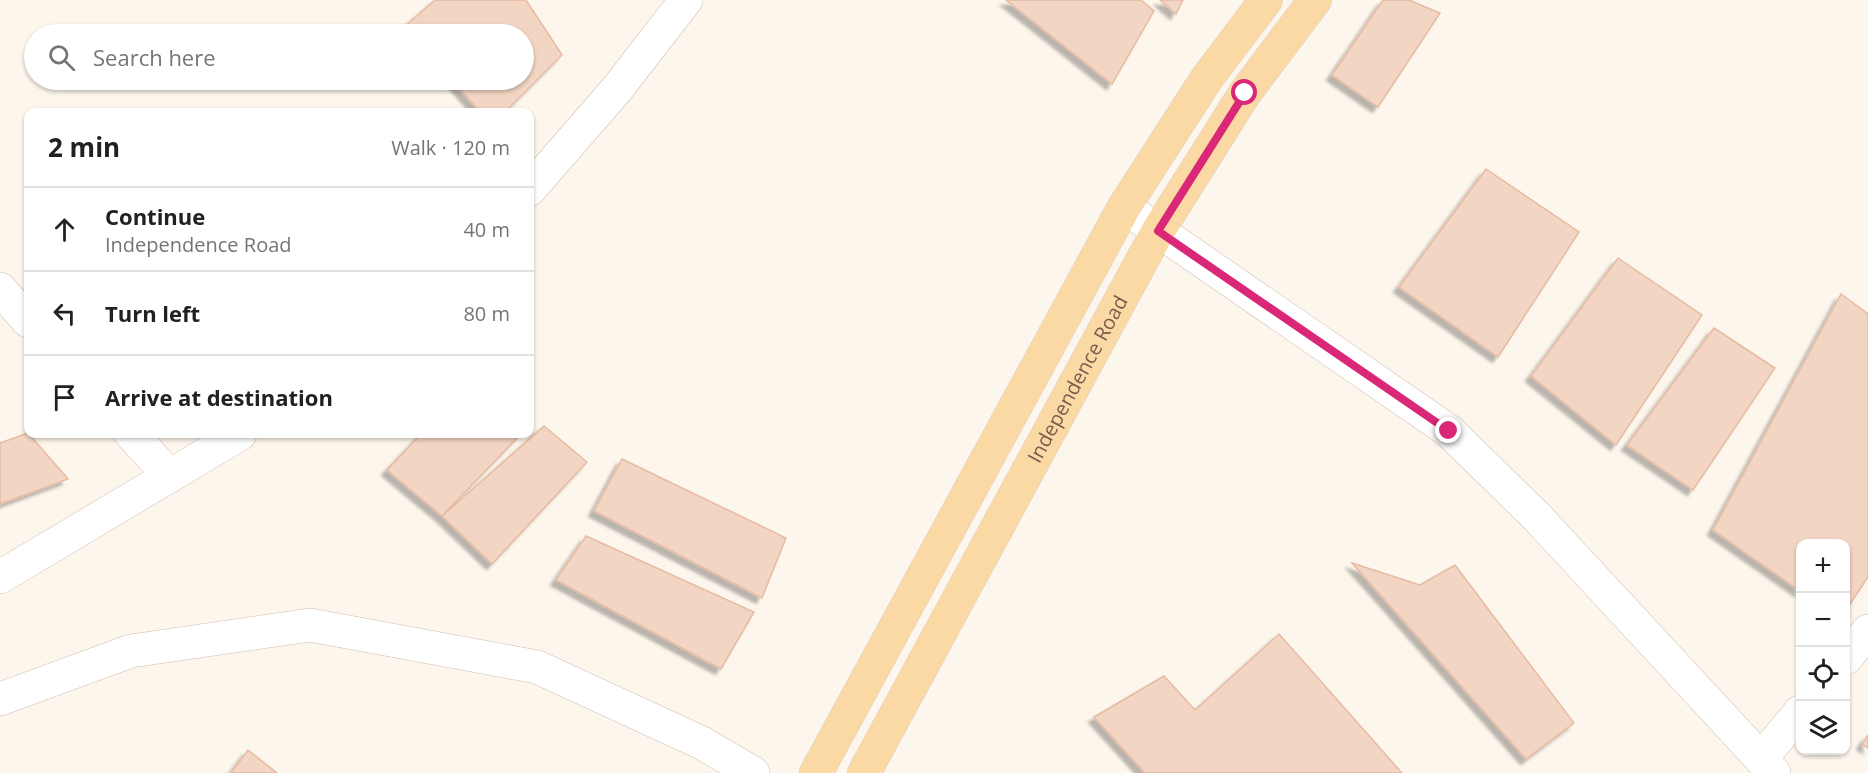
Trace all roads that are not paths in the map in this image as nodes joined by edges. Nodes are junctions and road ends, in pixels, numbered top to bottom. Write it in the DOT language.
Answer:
graph roads {
  1 [pos="686,0"];
  2 [pos="1266,0"];
  3 [pos="1315,0"];
  4 [pos="534,184"];
  5 [pos="1124,207"];
  6 [pos="1158,231"];
  7 [pos="0,289"];
  8 [pos="24,316"];
  9 [pos="135,438"];
  10 [pos="233,438"];
  11 [pos="170,476"];
  12 [pos="0,577"];
  13 [pos="1868,631"];
  14 [pos="1850,652"];
  15 [pos="0,699"];
  16 [pos="1796,719"];
  17 [pos="1768,766"];
  18 [pos="753,773"];
  19 [pos="816,773"];
  20 [pos="864,773"];
  1 -- 4 [label="street"];
  2 -- 5 [label="main road, Independence Road"];
  3 -- 6 [label="main road, Independence Road"];
  5 -- 6 [label="street"];
  5 -- 19 [label="main road, Independence Road"];
  6 -- 17 [label="street"];
  6 -- 20 [label="main road, Independence Road"];
  7 -- 8 [label="street"];
  9 -- 11 [label="street"];
  10 -- 11 [label="street"];
  11 -- 12 [label="street"];
  13 -- 14 [label="street"];
  15 -- 18 [label="street"];
  16 -- 17 [label="street"];
}
